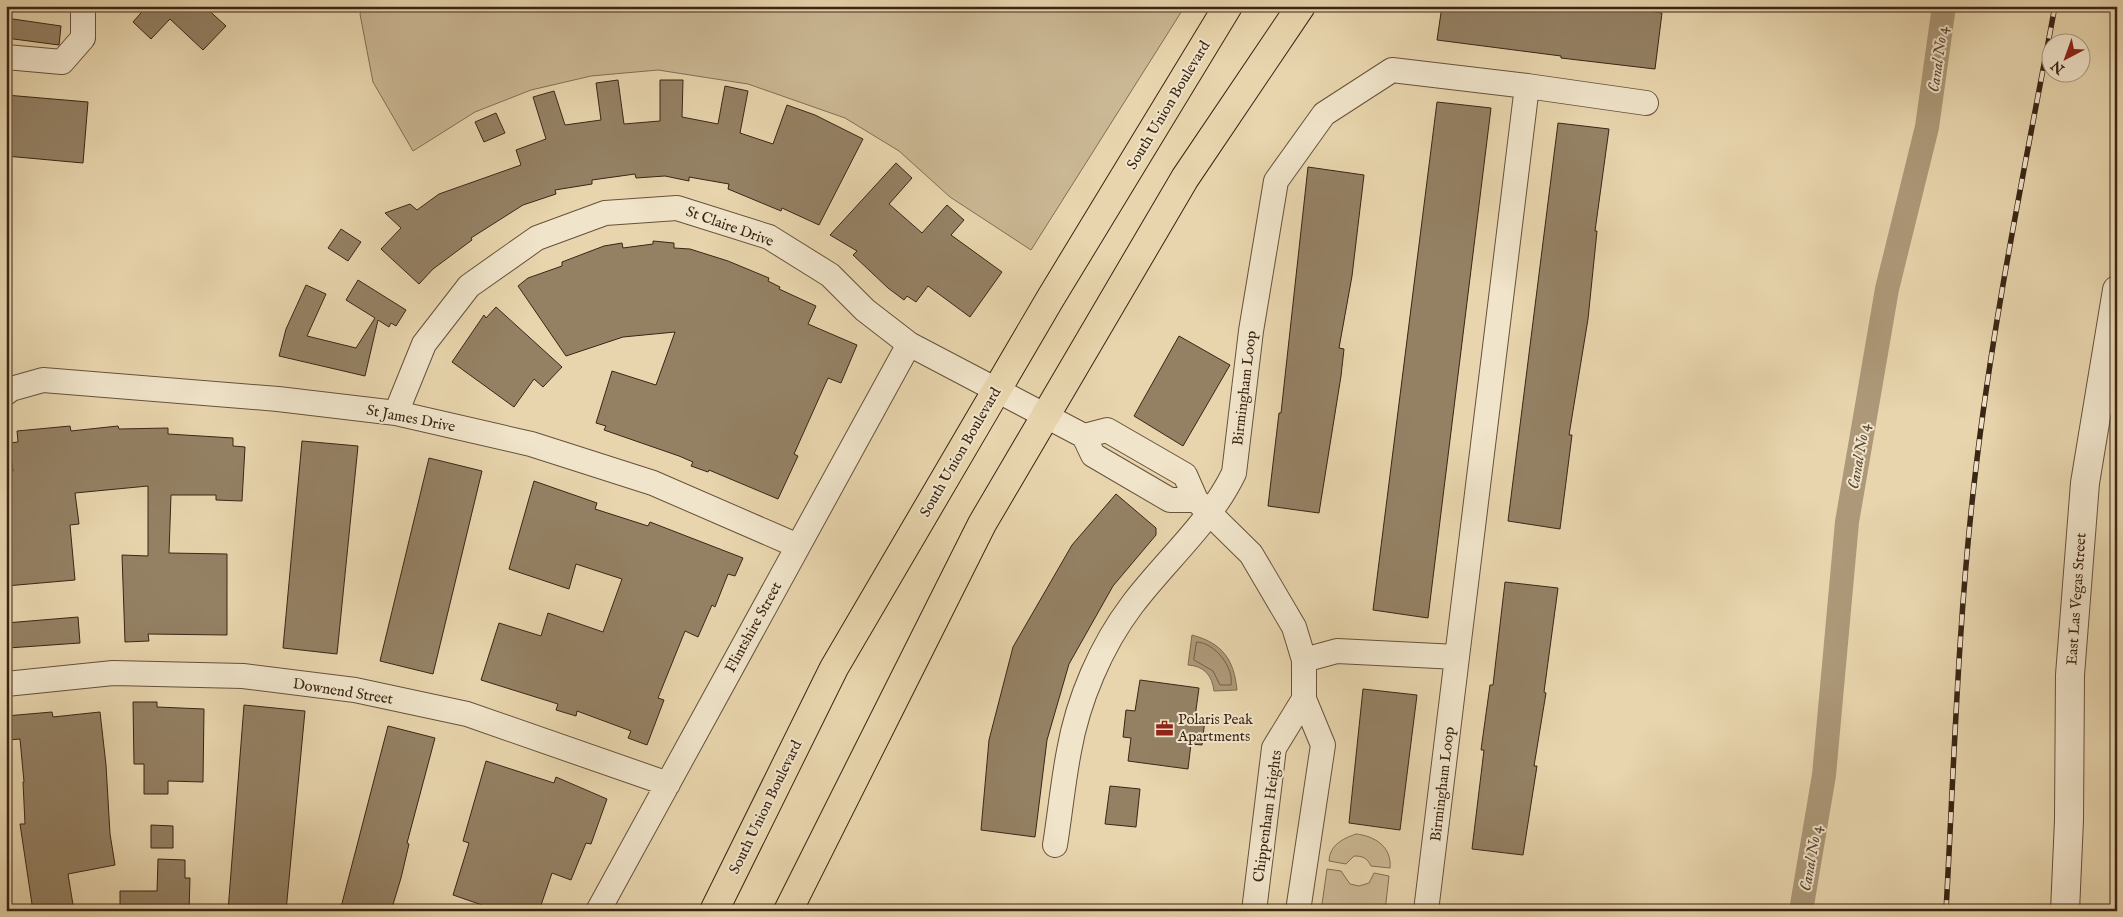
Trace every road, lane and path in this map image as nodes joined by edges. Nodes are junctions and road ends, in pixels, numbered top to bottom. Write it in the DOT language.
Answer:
graph roads {
  1 [pos="83,6"];
  2 [pos="1228,6"];
  3 [pos="1301,6"];
  4 [pos="6,57"];
  5 [pos="1527,86"];
  6 [pos="1646,103"];
  7 [pos="2117,290"];
  8 [pos="909,344"];
  9 [pos="998,389"];
  10 [pos="6,393"];
  11 [pos="396,412"];
  12 [pos="1045,417"];
  13 [pos="1202,506"];
  14 [pos="798,546"];
  15 [pos="1457,658"];
  16 [pos="1304,660"];
  17 [pos="6,684"];
  18 [pos="1304,699"];
  19 [pos="668,784"];
  20 [pos="1055,845"];
  21 [pos="598,911"];
  22 [pos="714,911"];
  23 [pos="788,911"];
  24 [pos="1254,911"];
  25 [pos="1298,911"];
  26 [pos="1426,911"];
  27 [pos="2065,911"];
  1 -- 4 [label="street"];
  2 -- 9 [label="main road, South Union Boulevard"];
  3 -- 12 [label="main road"];
  5 -- 6 [label="street, Birmingham Loop"];
  5 -- 13 [label="street, Birmingham Loop"];
  5 -- 15 [label="street, Birmingham Loop"];
  7 -- 27 [label="street, East Las Vegas Street"];
  8 -- 9 [label="street, St Claire Drive"];
  8 -- 11 [label="street, St Claire Drive"];
  8 -- 14 [label="street, Flintshire Street"];
  9 -- 12 [label="street, St Claire Drive"];
  9 -- 22 [label="main road, South Union Boulevard"];
  10 -- 11 [label="street, St James Drive"];
  11 -- 14 [label="street, St James Drive"];
  12 -- 13 [label="street"];
  12 -- 23 [label="main road"];
  13 -- 16 [label="street"];
  13 -- 20 [label="street, Birmingham Loop"];
  14 -- 19 [label="street, Flintshire Street"];
  15 -- 16 [label="street"];
  15 -- 26 [label="street, Birmingham Loop"];
  16 -- 18 [label="street"];
  17 -- 19 [label="street, Downend Street"];
  18 -- 24 [label="street, Chippenham Heights"];
  18 -- 25 [label="street"];
  19 -- 21 [label="street, Flintshire Street"];
}
